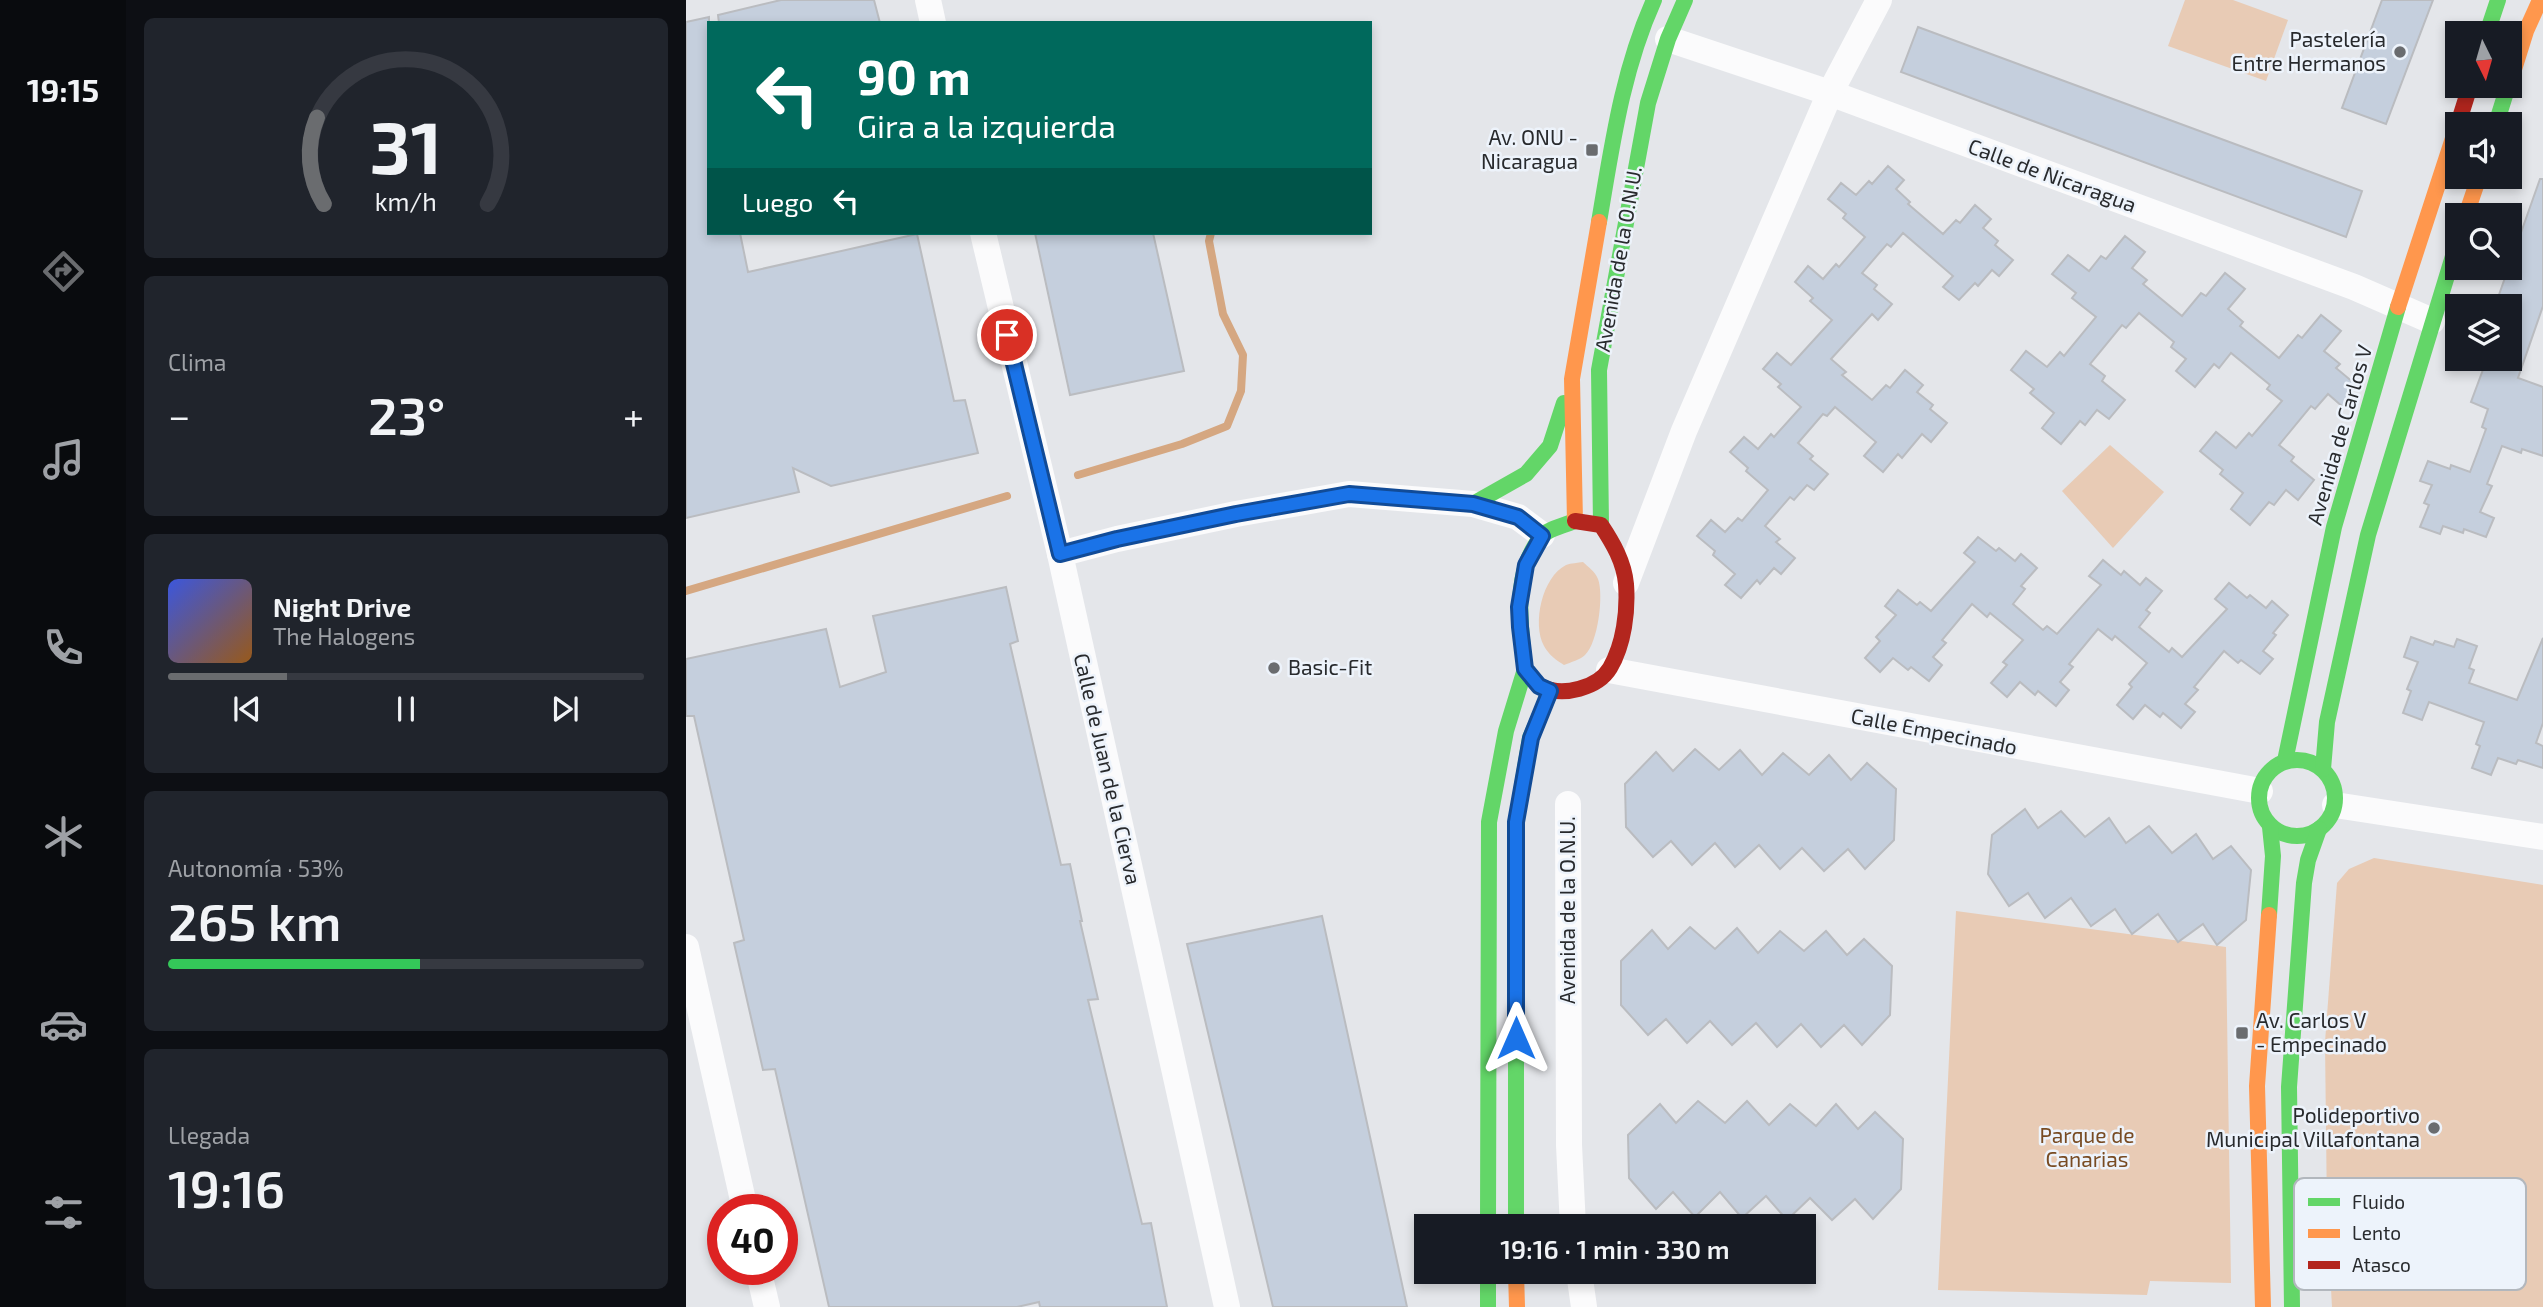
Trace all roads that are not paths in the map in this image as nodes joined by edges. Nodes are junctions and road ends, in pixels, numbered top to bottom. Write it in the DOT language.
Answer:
graph roads {
  1 [pos="928,0"];
  2 [pos="1654,0"];
  3 [pos="1685,0"];
  4 [pos="1879,0"];
  5 [pos="2498,0"];
  6 [pos="2540,0"];
  7 [pos="933,21"];
  8 [pos="2491,21"];
  9 [pos="1668,39"];
  10 [pos="2522,43"];
  11 [pos="1830,93"];
  12 [pos="2445,162"];
  13 [pos="983,235"];
  14 [pos="2445,280"];
  15 [pos="2398,307"];
  16 [pos="2432,321"];
  17 [pos="1572,379"];
  18 [pos="1473,504"];
  19 [pos="1574,521"];
  20 [pos="1601,525"];
  21 [pos="1542,536"];
  22 [pos="1060,554"];
  23 [pos="1626,583"];
  24 [pos="1525,669"];
  25 [pos="1609,670"];
  26 [pos="1550,691"];
  27 [pos="2285,761"];
  28 [pos="2323,769"];
  29 [pos="2260,792"];
  30 [pos="1568,804"];
  31 [pos="2335,805"];
  32 [pos="2270,827"];
  33 [pos="2319,829"];
  34 [pos="2543,837"];
  35 [pos="686,947"];
  36 [pos="742,1194"];
  37 [pos="1488,1214"];
  38 [pos="1516,1214"];
  39 [pos="1572,1214"];
  40 [pos="1488,1284"];
  41 [pos="1517,1284"];
  42 [pos="1581,1284"];
  43 [pos="762,1285"];
  44 [pos="767,1307"];
  45 [pos="1227,1307"];
  46 [pos="1488,1307"];
  47 [pos="1517,1307"];
  48 [pos="1584,1307"];
  49 [pos="2263,1307"];
  50 [pos="2292,1307"];
  1 -- 7 [label="street"];
  2 -- 17 [label="street, Avenida de la O.N.U."];
  3 -- 9 [label="street, Avenida de la O.N.U."];
  4 -- 11 [label="street"];
  5 -- 8 [label="street"];
  6 -- 10 [label="street"];
  9 -- 11 [label="street, Calle de Nicaragua"];
  9 -- 20 [label="street, Avenida de la O.N.U."];
  11 -- 15 [label="street, Calle de Nicaragua"];
  11 -- 23 [label="street"];
  12 -- 15 [label="street, Avenida de Carlos V"];
  13 -- 22 [label="street, Calle de Juan de la Cierva"];
  14 -- 16 [label="street"];
  15 -- 16 [label="street, Calle de Nicaragua"];
  15 -- 27 [label="street, Avenida de Carlos V"];
  16 -- 28 [label="street"];
  17 -- 18 [label="street"];
  17 -- 19 [label="street, Avenida de la O.N.U."];
  18 -- 21 [label="street"];
  18 -- 22 [label="street"];
  19 -- 20 [label="street"];
  19 -- 21 [label="street"];
  20 -- 23 [label="street"];
  21 -- 24 [label="street"];
  22 -- 45 [label="street, Calle de Juan de la Cierva"];
  23 -- 25 [label="street"];
  24 -- 26 [label="street"];
  24 -- 37 [label="street"];
  25 -- 26 [label="street"];
  25 -- 29 [label="street, Calle Empecinado"];
  26 -- 38 [label="street"];
  27 -- 28 [label="street"];
  27 -- 29 [label="street"];
  28 -- 31 [label="street"];
  29 -- 32 [label="street"];
  30 -- 39 [label="street, Avenida de la O.N.U."];
  31 -- 33 [label="street"];
  31 -- 34 [label="street"];
  32 -- 33 [label="street"];
  32 -- 49 [label="street"];
  33 -- 50 [label="street"];
  35 -- 36 [label="street"];
  40 -- 46 [label="street"];
  41 -- 47 [label="street"];
  42 -- 48 [label="street"];
  43 -- 44 [label="street"];
}
